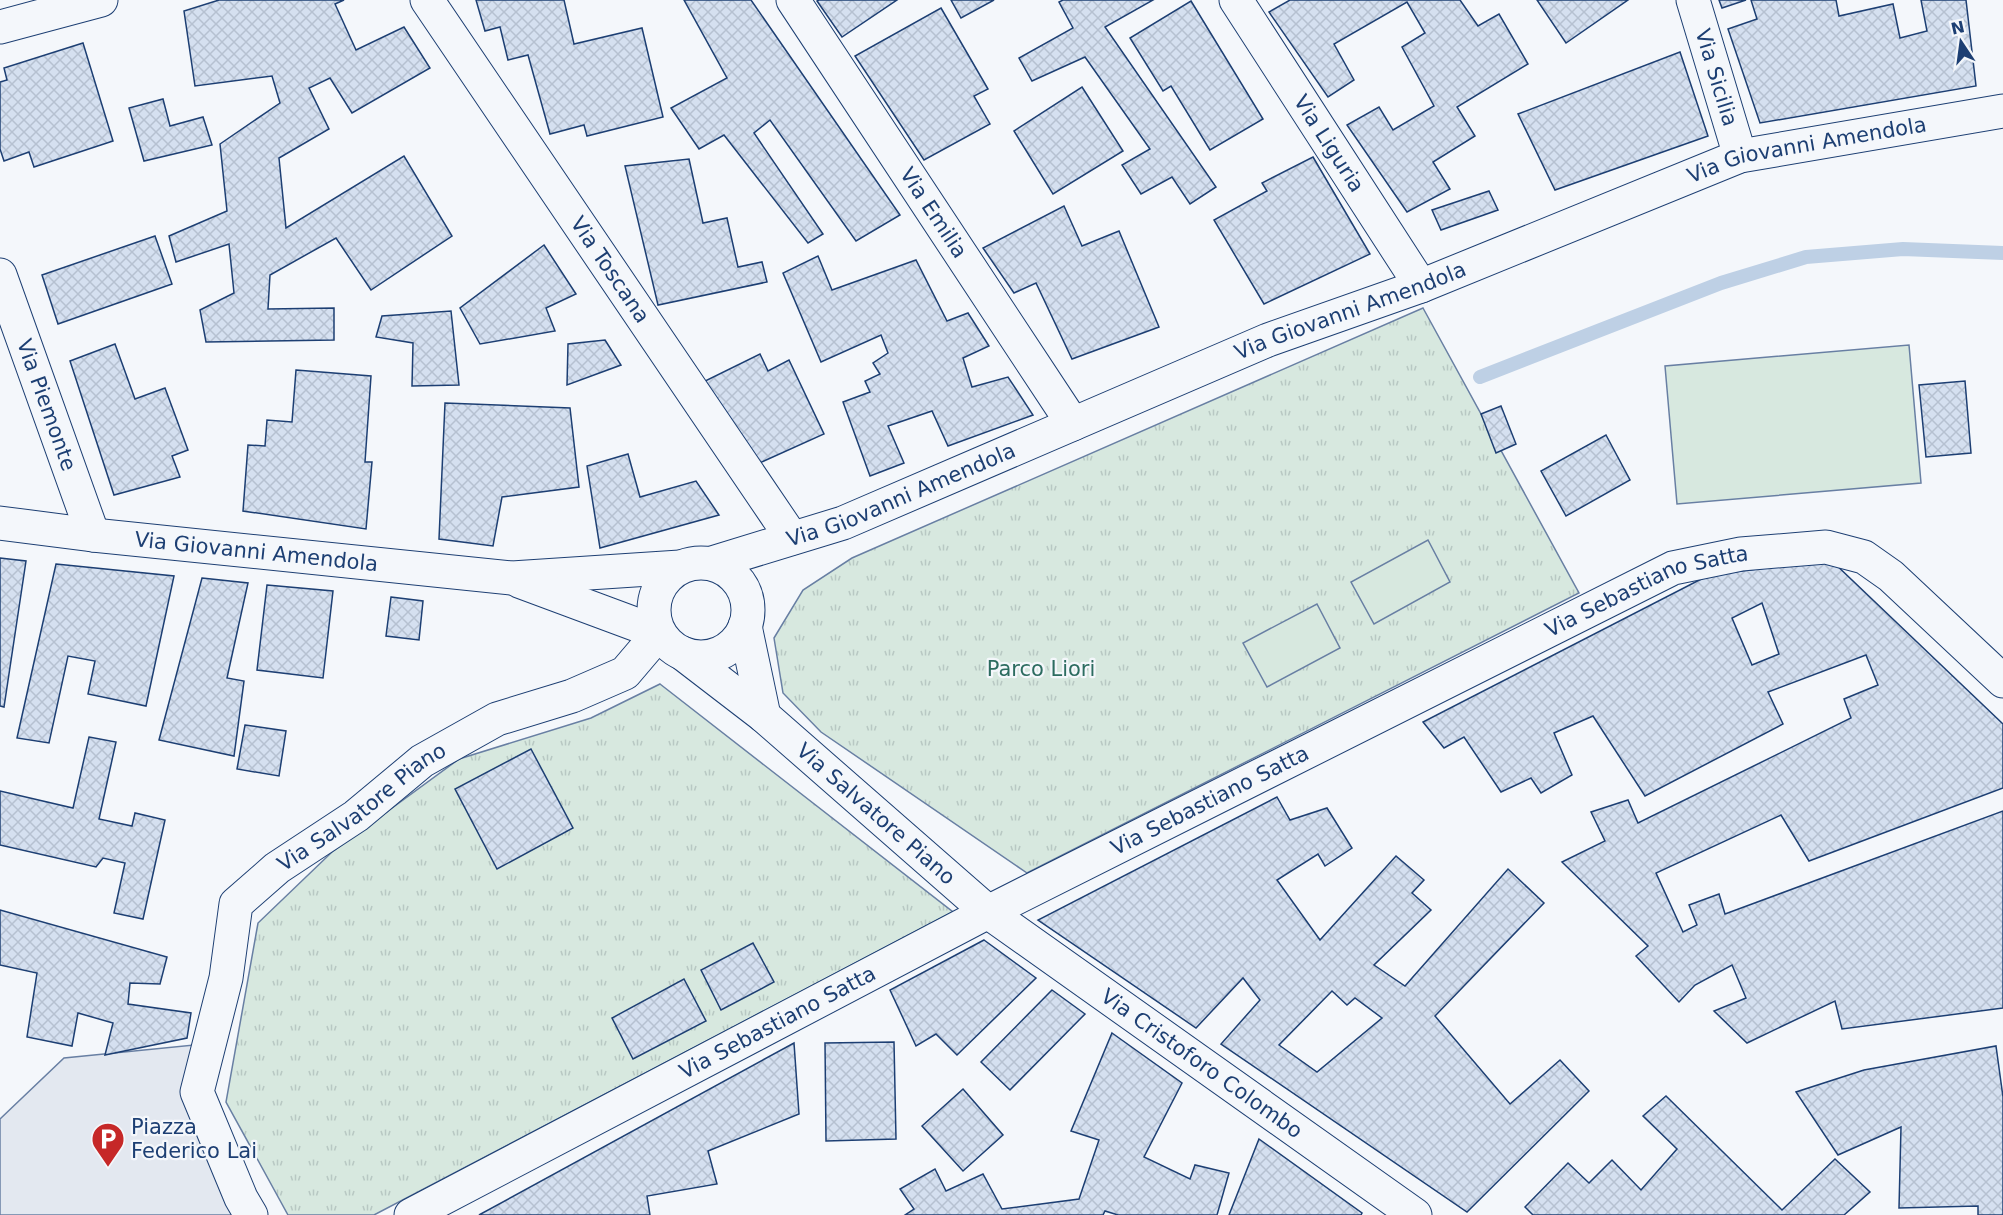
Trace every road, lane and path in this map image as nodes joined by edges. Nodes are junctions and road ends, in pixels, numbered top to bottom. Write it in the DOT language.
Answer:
graph roads {
  1 [pos="101,0"];
  2 [pos="427,0"];
  3 [pos="793,0"];
  4 [pos="1236,0"];
  5 [pos="1693,0"];
  6 [pos="0,27"];
  7 [pos="2003,111"];
  8 [pos="1740,156"];
  9 [pos="0,275"];
  10 [pos="1421,286"];
  11 [pos="1073,424"];
  12 [pos="0,523"];
  13 [pos="93,536"];
  14 [pos="792,538"];
  15 [pos="696,565"];
  16 [pos="512,578"];
  17 [pos="745,626"];
  18 [pos="670,643"];
  19 [pos="2003,681"];
  20 [pos="764,716"];
  21 [pos="988,912"];
  22 [pos="251,1215"];
  23 [pos="411,1215"];
  24 [pos="1416,1215"];
  1 -- 6 [label="street"];
  2 -- 14 [label="street, Via Toscana"];
  3 -- 11 [label="street, Via Emilia"];
  4 -- 10 [label="street, Via Liguria"];
  5 -- 8 [label="street, Via Sicilia"];
  7 -- 8 [label="street, Via Giovanni Amendola"];
  8 -- 10 [label="street, Via Giovanni Amendola"];
  9 -- 13 [label="street, Via Piemonte"];
  10 -- 11 [label="street, Via Giovanni Amendola"];
  11 -- 14 [label="street, Via Giovanni Amendola"];
  12 -- 13 [label="street, Via Giovanni Amendola"];
  13 -- 16 [label="street, Via Giovanni Amendola"];
  14 -- 15 [label="street, Via Giovanni Amendola"];
  15 -- 16 [label="street, Via Giovanni Amendola"];
  15 -- 17 [label="street"];
  15 -- 18 [label="street"];
  16 -- 18 [label="street, Via Giovanni Amendola"];
  17 -- 18 [label="street"];
  17 -- 20 [label="street"];
  18 -- 20 [label="street, Via Salvatore Piano"];
  18 -- 22 [label="street, Via Salvatore Piano"];
  19 -- 21 [label="street, Via Sebastiano Satta"];
  20 -- 21 [label="street, Via Salvatore Piano"];
  21 -- 23 [label="street, Via Sebastiano Satta"];
  21 -- 24 [label="street, Via Cristoforo Colombo"];
}
